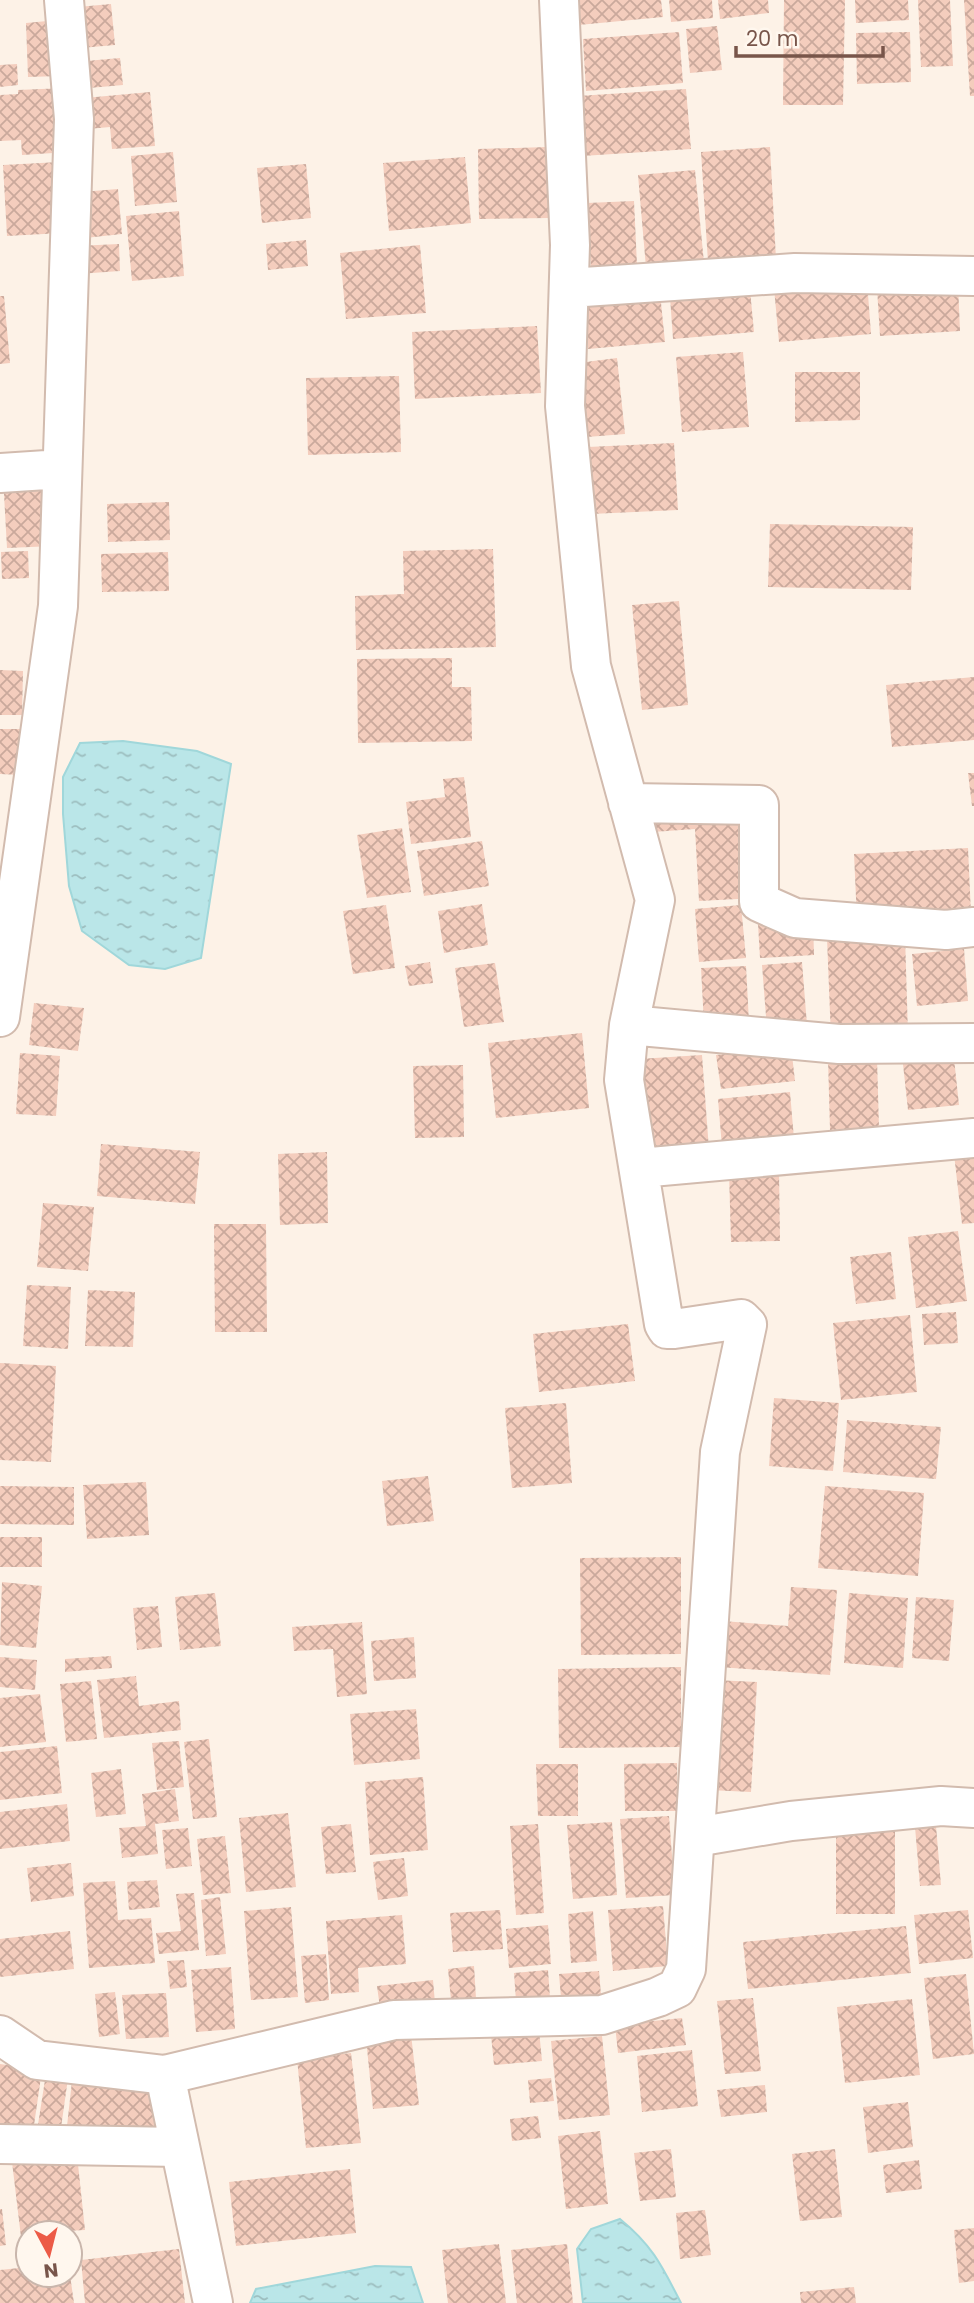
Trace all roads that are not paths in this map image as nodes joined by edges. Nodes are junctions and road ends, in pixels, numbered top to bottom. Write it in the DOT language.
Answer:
graph roads {
  1 [pos="64,0"];
  2 [pos="559,0"];
  3 [pos="974,276"];
  4 [pos="569,288"];
  5 [pos="62,469"];
  6 [pos="0,473"];
  7 [pos="628,803"];
  8 [pos="974,928"];
  9 [pos="0,1017"];
  10 [pos="629,1025"];
  11 [pos="974,1043"];
  12 [pos="974,1138"];
  13 [pos="640,1168"];
  14 [pos="974,1808"];
  15 [pos="696,1837"];
  16 [pos="0,2035"];
  17 [pos="165,2075"];
  18 [pos="0,2144"];
  19 [pos="180,2147"];
  20 [pos="213,2303"];
  1 -- 5 [label="street"];
  2 -- 4 [label="street"];
  3 -- 4 [label="street"];
  4 -- 7 [label="street"];
  5 -- 6 [label="street"];
  5 -- 9 [label="street"];
  7 -- 8 [label="street"];
  7 -- 10 [label="street"];
  10 -- 11 [label="street"];
  10 -- 13 [label="street"];
  12 -- 13 [label="street"];
  13 -- 15 [label="street"];
  14 -- 15 [label="street"];
  15 -- 17 [label="street"];
  16 -- 17 [label="street"];
  17 -- 19 [label="street"];
  18 -- 19 [label="street"];
  19 -- 20 [label="street"];
}
